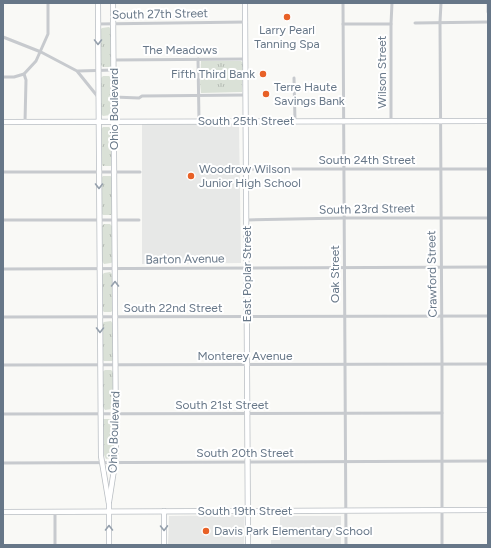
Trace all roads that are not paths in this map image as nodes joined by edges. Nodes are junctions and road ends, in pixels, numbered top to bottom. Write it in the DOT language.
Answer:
graph roads {
  1 [pos="48,3"];
  2 [pos="98,3"];
  3 [pos="113,3"];
  4 [pos="245,3"];
  5 [pos="343,3"];
  6 [pos="392,3"];
  7 [pos="441,3"];
  8 [pos="488,3"];
  9 [pos="488,12"];
  10 [pos="246,22"];
  11 [pos="414,22"];
  12 [pos="440,22"];
  13 [pos="488,22"];
  14 [pos="98,24"];
  15 [pos="113,24"];
  16 [pos="343,24"];
  17 [pos="391,24"];
  18 [pos="3,37"];
  19 [pos="41,52"];
  20 [pos="198,59"];
  21 [pos="246,59"];
  22 [pos="114,60"];
  23 [pos="114,70"];
  24 [pos="77,71"];
  25 [pos="98,71"];
  26 [pos="24,74"];
  27 [pos="3,77"];
  28 [pos="294,78"];
  29 [pos="246,95"];
  30 [pos="198,96"];
  31 [pos="98,97"];
  32 [pos="114,98"];
  33 [pos="246,120"];
  34 [pos="344,120"];
  35 [pos="114,121"];
  36 [pos="199,121"];
  37 [pos="295,121"];
  38 [pos="391,121"];
  39 [pos="440,121"];
  40 [pos="488,121"];
  41 [pos="3,122"];
  42 [pos="25,122"];
  43 [pos="98,122"];
  44 [pos="246,169"];
  45 [pos="344,169"];
  46 [pos="440,169"];
  47 [pos="488,169"];
  48 [pos="3,172"];
  49 [pos="99,172"];
  50 [pos="114,172"];
  51 [pos="140,172"];
  52 [pos="441,217"];
  53 [pos="344,218"];
  54 [pos="488,218"];
  55 [pos="3,220"];
  56 [pos="99,220"];
  57 [pos="115,220"];
  58 [pos="139,220"];
  59 [pos="247,220"];
  60 [pos="344,266"];
  61 [pos="247,267"];
  62 [pos="441,267"];
  63 [pos="488,267"];
  64 [pos="99,268"];
  65 [pos="3,269"];
  66 [pos="115,269"];
  67 [pos="442,315"];
  68 [pos="247,316"];
  69 [pos="344,316"];
  70 [pos="488,316"];
  71 [pos="3,317"];
  72 [pos="100,317"];
  73 [pos="115,317"];
  74 [pos="442,364"];
  75 [pos="488,364"];
  76 [pos="3,365"];
  77 [pos="248,365"];
  78 [pos="345,365"];
  79 [pos="100,366"];
  80 [pos="116,366"];
  81 [pos="345,413"];
  82 [pos="442,413"];
  83 [pos="3,414"];
  84 [pos="100,414"];
  85 [pos="247,414"];
  86 [pos="116,415"];
  87 [pos="442,461"];
  88 [pos="345,462"];
  89 [pos="488,462"];
  90 [pos="3,463"];
  91 [pos="248,463"];
  92 [pos="101,464"];
  93 [pos="116,464"];
  94 [pos="109,504"];
  95 [pos="488,510"];
  96 [pos="164,511"];
  97 [pos="345,511"];
  98 [pos="441,511"];
  99 [pos="3,512"];
  100 [pos="55,512"];
  101 [pos="109,512"];
  102 [pos="248,512"];
  103 [pos="55,545"];
  104 [pos="109,545"];
  105 [pos="164,545"];
  106 [pos="248,545"];
  107 [pos="346,545"];
  108 [pos="442,545"];
  1 -- 19 [label="street"];
  2 -- 14 [label="street, Ohio Boulevard"];
  3 -- 15 [label="street, Ohio Boulevard"];
  4 -- 10 [label="street, East Poplar Street"];
  5 -- 16 [label="street, Oak Street"];
  6 -- 17 [label="street, Wilson Street"];
  7 -- 12 [label="street, Crawford Street"];
  8 -- 9 [label="street"];
  10 -- 15 [label="street, South 27th Street"];
  10 -- 21 [label="street, East Poplar Street"];
  11 -- 12 [label="street"];
  12 -- 13 [label="street"];
  12 -- 39 [label="street, Crawford Street"];
  14 -- 15 [label="street, South 27th Street"];
  14 -- 25 [label="street, Ohio Boulevard, one-way"];
  15 -- 22 [label="street, Ohio Boulevard"];
  16 -- 17 [label="street"];
  16 -- 34 [label="street, Oak Street"];
  17 -- 38 [label="street, Wilson Street"];
  18 -- 19 [label="street"];
  19 -- 24 [label="street"];
  19 -- 26 [label="street"];
  20 -- 21 [label="street, The Meadows"];
  20 -- 22 [label="street, The Meadows"];
  20 -- 30 [label="street"];
  21 -- 29 [label="street, East Poplar Street"];
  22 -- 23 [label="street, Ohio Boulevard"];
  23 -- 25 [label="street"];
  23 -- 32 [label="street, Ohio Boulevard"];
  24 -- 25 [label="street"];
  24 -- 31 [label="street"];
  25 -- 31 [label="street, Ohio Boulevard"];
  26 -- 27 [label="street"];
  26 -- 42 [label="street"];
  28 -- 37 [label="street"];
  29 -- 30 [label="street"];
  29 -- 33 [label="street, East Poplar Street"];
  30 -- 32 [label="street"];
  30 -- 36 [label="street"];
  31 -- 43 [label="street, Ohio Boulevard"];
  32 -- 35 [label="street, Ohio Boulevard"];
  33 -- 36 [label="street, South 25th Street"];
  33 -- 37 [label="street, South 25th Street"];
  33 -- 44 [label="street, East Poplar Street"];
  34 -- 37 [label="street, South 25th Street"];
  34 -- 38 [label="street, South 25th Street"];
  34 -- 45 [label="street, Oak Street"];
  35 -- 36 [label="street, South 25th Street"];
  35 -- 43 [label="street, South 25th Street"];
  35 -- 50 [label="street, Ohio Boulevard"];
  38 -- 39 [label="street, South 25th Street"];
  39 -- 40 [label="street, South 25th Street"];
  39 -- 46 [label="street, Crawford Street"];
  41 -- 42 [label="street, South 25th Street"];
  42 -- 43 [label="street, South 25th Street"];
  43 -- 49 [label="street, Ohio Boulevard"];
  44 -- 45 [label="street, South 24th Street"];
  44 -- 59 [label="street, East Poplar Street"];
  45 -- 46 [label="street, South 24th Street"];
  45 -- 53 [label="street, Oak Street"];
  46 -- 47 [label="street, South 24th Street"];
  46 -- 52 [label="street, Crawford Street"];
  48 -- 49 [label="street"];
  49 -- 50 [label="street"];
  49 -- 56 [label="street, Ohio Boulevard, one-way"];
  50 -- 51 [label="street"];
  50 -- 57 [label="street, Ohio Boulevard"];
  52 -- 53 [label="street, South 23rd Street"];
  52 -- 54 [label="street, South 23rd Street"];
  52 -- 62 [label="street, Crawford Street"];
  53 -- 59 [label="street, South 23rd Street"];
  53 -- 60 [label="street, Oak Street"];
  55 -- 56 [label="street"];
  56 -- 57 [label="street"];
  56 -- 64 [label="street, Ohio Boulevard"];
  57 -- 58 [label="street"];
  57 -- 66 [label="street, Ohio Boulevard"];
  59 -- 61 [label="street, East Poplar Street"];
  60 -- 61 [label="street, Barton Avenue"];
  60 -- 62 [label="street, Barton Avenue"];
  60 -- 69 [label="street, Oak Street"];
  61 -- 66 [label="street, Barton Avenue"];
  61 -- 68 [label="street, East Poplar Street"];
  62 -- 63 [label="street, Barton Avenue"];
  62 -- 67 [label="street, Crawford Street"];
  64 -- 65 [label="street, Barton Avenue"];
  64 -- 66 [label="street, Barton Avenue"];
  64 -- 72 [label="street, Ohio Boulevard"];
  73 -- 66 [label="street, Ohio Boulevard, one-way"];
  67 -- 69 [label="street, South 22nd Street"];
  67 -- 70 [label="street, South 22nd Street"];
  67 -- 74 [label="street, Crawford Street"];
  68 -- 69 [label="street, South 22nd Street"];
  68 -- 73 [label="street, South 22nd Street"];
  68 -- 77 [label="street, East Poplar Street"];
  69 -- 78 [label="street, Oak Street"];
  71 -- 72 [label="street, South 22nd Street"];
  72 -- 73 [label="street, South 22nd Street"];
  72 -- 79 [label="street, Ohio Boulevard, one-way"];
  73 -- 80 [label="street, Ohio Boulevard"];
  74 -- 75 [label="street, Monterey Avenue"];
  74 -- 78 [label="street, Monterey Avenue"];
  74 -- 82 [label="street, Crawford Street"];
  76 -- 79 [label="street, Monterey Avenue"];
  77 -- 78 [label="street, Monterey Avenue"];
  77 -- 80 [label="street, Monterey Avenue"];
  77 -- 85 [label="street, East Poplar Street"];
  78 -- 81 [label="street, Oak Street"];
  79 -- 80 [label="street, Monterey Avenue"];
  79 -- 84 [label="street, Ohio Boulevard"];
  80 -- 86 [label="street, Ohio Boulevard"];
  81 -- 82 [label="street, South 21st Street"];
  81 -- 85 [label="street, South 21st Street"];
  81 -- 88 [label="street, Oak Street"];
  82 -- 87 [label="street, Crawford Street"];
  83 -- 84 [label="street, South 21st Street"];
  84 -- 86 [label="street, South 21st Street"];
  84 -- 92 [label="street, Ohio Boulevard"];
  85 -- 86 [label="street, South 21st Street"];
  85 -- 91 [label="street, East Poplar Street"];
  86 -- 93 [label="street, Ohio Boulevard"];
  87 -- 88 [label="street, South 20th Street"];
  87 -- 89 [label="street, South 20th Street"];
  87 -- 98 [label="street, Crawford Street"];
  88 -- 91 [label="street, South 20th Street"];
  88 -- 97 [label="street, Oak Street"];
  90 -- 92 [label="street, South 20th Street"];
  91 -- 93 [label="street, South 20th Street"];
  91 -- 102 [label="street, East Poplar Street"];
  92 -- 93 [label="street, South 20th Street"];
  92 -- 94 [label="street, Ohio Boulevard"];
  93 -- 94 [label="street, Ohio Boulevard"];
  94 -- 101 [label="street"];
  95 -- 98 [label="street, South 19th Street"];
  96 -- 101 [label="street, South 19th Street"];
  96 -- 102 [label="street, South 19th Street"];
  96 -- 105 [label="street, one-way"];
  97 -- 98 [label="street, South 19th Street"];
  97 -- 102 [label="street, South 19th Street"];
  97 -- 107 [label="street, Oak Street"];
  98 -- 108 [label="street, Crawford Street"];
  99 -- 100 [label="street, South 19th Street"];
  100 -- 101 [label="street, South 19th Street"];
  100 -- 103 [label="street"];
  104 -- 101 [label="street, one-way"];
  102 -- 106 [label="street, East Poplar Street"];
}
